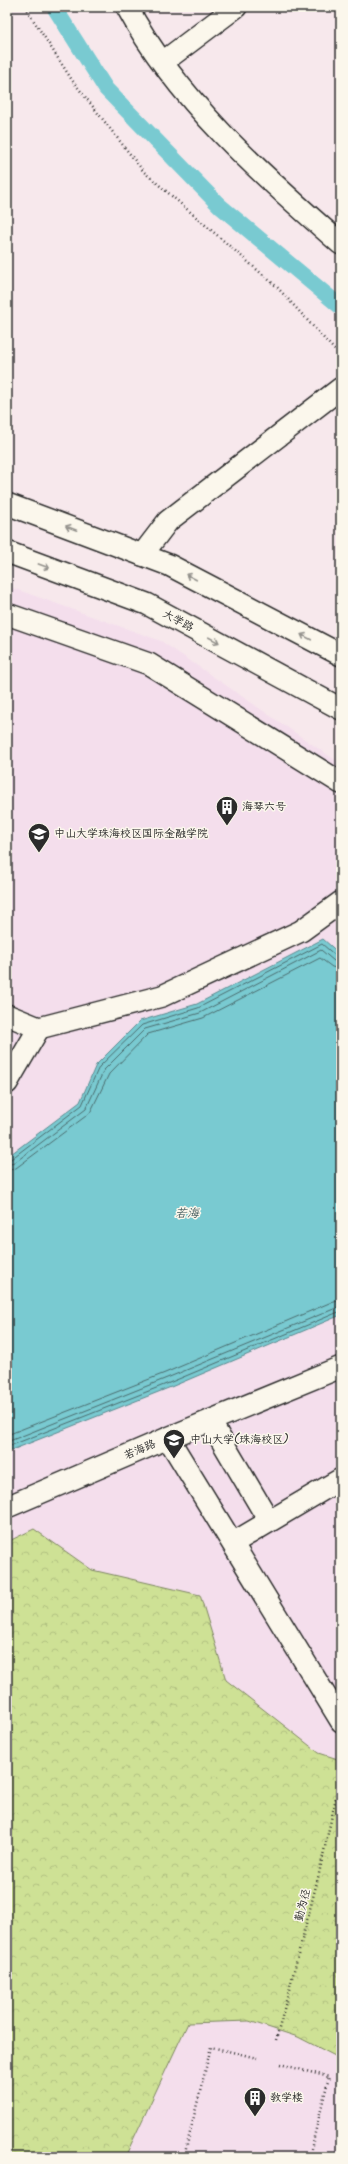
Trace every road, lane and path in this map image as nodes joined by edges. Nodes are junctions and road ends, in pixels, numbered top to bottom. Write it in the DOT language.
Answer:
graph roads {
  1 [pos="25,7"];
  2 [pos="127,7"];
  3 [pos="236,7"];
  4 [pos="163,62"];
  5 [pos="341,244"];
  6 [pos="341,357"];
  7 [pos="341,388"];
  8 [pos="7,504"];
  9 [pos="7,552"];
  10 [pos="142,555"];
  11 [pos="7,614"];
  12 [pos="341,655"];
  13 [pos="341,709"];
  14 [pos="341,783"];
  15 [pos="341,902"];
  16 [pos="7,1015"];
  17 [pos="39,1028"];
  18 [pos="7,1083"];
  19 [pos="341,1367"];
  20 [pos="210,1421"];
  21 [pos="168,1438"];
  22 [pos="341,1479"];
  23 [pos="7,1507"];
  24 [pos="269,1521"];
  25 [pos="233,1543"];
  26 [pos="341,1721"];
  27 [pos="341,1775"];
  28 [pos="276,2040"];
  29 [pos="257,2058"];
  30 [pos="280,2064"];
  31 [pos="184,2157"];
  32 [pos="309,2157"];
  1 -- 6 [label="path"];
  2 -- 4 [label="street"];
  3 -- 4 [label="street"];
  4 -- 5 [label="street"];
  7 -- 10 [label="street"];
  10 -- 8 [label="street, one-way"];
  9 -- 13 [label="street, 大学路, one-way"];
  12 -- 10 [label="street, one-way"];
  11 -- 14 [label="street"];
  15 -- 17 [label="street"];
  16 -- 17 [label="street"];
  17 -- 18 [label="street"];
  19 -- 20 [label="street, 若海路"];
  20 -- 21 [label="street, 若海路"];
  20 -- 24 [label="street"];
  21 -- 23 [label="street, 若海路"];
  21 -- 25 [label="street"];
  22 -- 24 [label="street"];
  24 -- 25 [label="street"];
  25 -- 26 [label="street"];
  27 -- 28 [label="path, 勤为径"];
  29 -- 31 [label="path"];
  30 -- 32 [label="path"];
}
